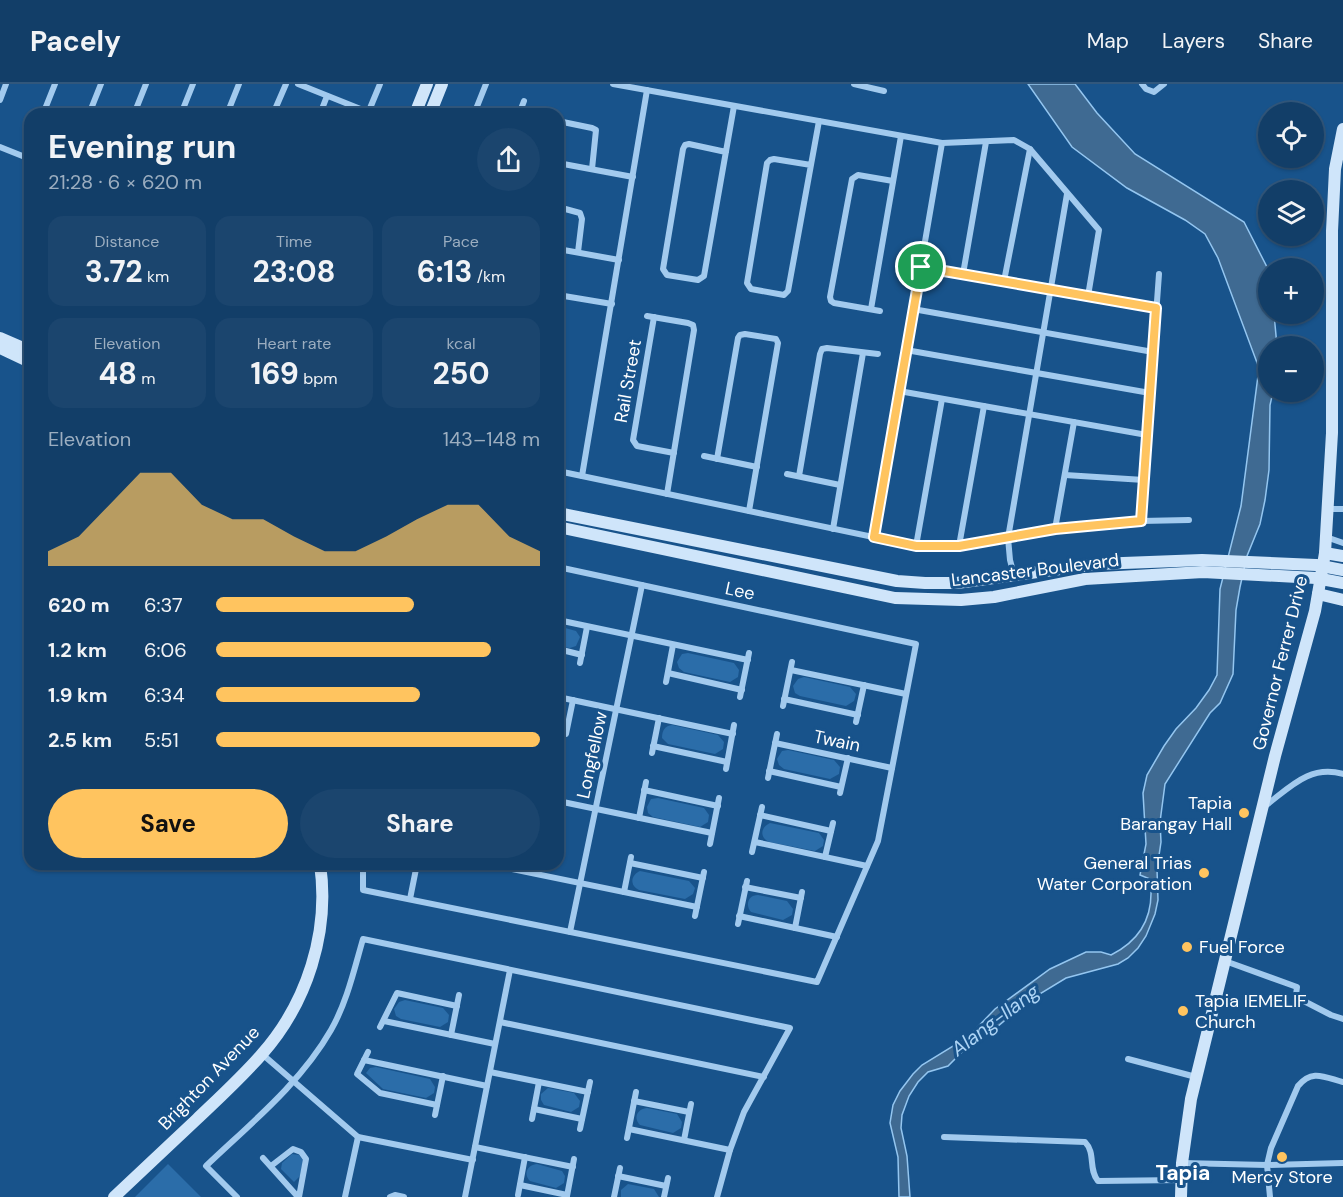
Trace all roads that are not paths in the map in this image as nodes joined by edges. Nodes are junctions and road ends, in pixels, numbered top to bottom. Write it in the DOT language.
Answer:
graph roads {
  1 [pos="6,84"];
  2 [pos="55,84"];
  3 [pos="101,84"];
  4 [pos="146,84"];
  5 [pos="193,84"];
  6 [pos="239,84"];
  7 [pos="286,84"];
  8 [pos="298,84"];
  9 [pos="380,84"];
  10 [pos="427,84"];
  11 [pos="442,84"];
  12 [pos="486,84"];
  13 [pos="613,84"];
  14 [pos="858,84"];
  15 [pos="1142,84"];
  16 [pos="1164,84"];
  17 [pos="647,90"];
  18 [pos="884,91"];
  19 [pos="327,96"];
  20 [pos="0,100"];
  21 [pos="524,101"];
  22 [pos="734,106"];
  23 [pos="45,108"];
  24 [pos="91,108"];
  25 [pos="136,108"];
  26 [pos="183,108"];
  27 [pos="229,108"];
  28 [pos="276,108"];
  29 [pos="322,108"];
  30 [pos="356,108"];
  31 [pos="370,108"];
  32 [pos="417,108"];
  33 [pos="432,108"];
  34 [pos="476,108"];
  35 [pos="522,108"];
  36 [pos="819,121"];
  37 [pos="564,122"];
  38 [pos="1343,129"];
  39 [pos="901,136"];
  40 [pos="986,142"];
  41 [pos="942,143"];
  42 [pos="0,147"];
  43 [pos="1030,149"];
  44 [pos="726,152"];
  45 [pos="24,156"];
  46 [pos="564,164"];
  47 [pos="811,165"];
  48 [pos="592,170"];
  49 [pos="633,177"];
  50 [pos="893,181"];
  51 [pos="1067,194"];
  52 [pos="564,208"];
  53 [pos="564,250"];
  54 [pos="578,252"];
  55 [pos="619,260"];
  56 [pos="921,267"];
  57 [pos="963,274"];
  58 [pos="1159,274"];
  59 [pos="1004,281"];
  60 [pos="1050,289"];
  61 [pos="564,296"];
  62 [pos="1088,296"];
  63 [pos="612,304"];
  64 [pos="1156,308"];
  65 [pos="871,309"];
  66 [pos="914,309"];
  67 [pos="880,310"];
  68 [pos="1043,332"];
  69 [pos="0,338"];
  70 [pos="0,348"];
  71 [pos="24,348"];
  72 [pos="906,350"];
  73 [pos="1153,352"];
  74 [pos="863,353"];
  75 [pos="878,354"];
  76 [pos="24,359"];
  77 [pos="1036,372"];
  78 [pos="899,391"];
  79 [pos="1150,393"];
  80 [pos="942,399"];
  81 [pos="984,406"];
  82 [pos="1029,414"];
  83 [pos="1074,422"];
  84 [pos="1147,435"];
  85 [pos="1337,435"];
  86 [pos="674,453"];
  87 [pos="704,456"];
  88 [pos="717,459"];
  89 [pos="757,467"];
  90 [pos="564,472"];
  91 [pos="787,474"];
  92 [pos="1065,475"];
  93 [pos="582,476"];
  94 [pos="799,476"];
  95 [pos="1144,480"];
  96 [pos="840,485"];
  97 [pos="667,494"];
  98 [pos="1328,509"];
  99 [pos="1343,509"];
  100 [pos="749,511"];
  101 [pos="564,514"];
  102 [pos="1189,520"];
  103 [pos="1141,521"];
  104 [pos="564,528"];
  105 [pos="833,529"];
  106 [pos="1055,529"];
  107 [pos="874,537"];
  108 [pos="1326,537"];
  109 [pos="1008,538"];
  110 [pos="1343,543"];
  111 [pos="916,546"];
  112 [pos="959,546"];
  113 [pos="1325,553"];
  114 [pos="1343,556"];
  115 [pos="564,568"];
  116 [pos="1343,570"];
  117 [pos="1014,575"];
  118 [pos="1343,583"];
  119 [pos="642,585"];
  120 [pos="1318,594"];
  121 [pos="1343,600"];
  122 [pos="564,621"];
  123 [pos="587,627"];
  124 [pos="632,636"];
  125 [pos="673,645"];
  126 [pos="564,650"];
  127 [pos="749,653"];
  128 [pos="582,655"];
  129 [pos="748,660"];
  130 [pos="792,662"];
  131 [pos="580,663"];
  132 [pos="791,670"];
  133 [pos="668,674"];
  134 [pos="666,682"];
  135 [pos="864,685"];
  136 [pos="742,690"];
  137 [pos="906,694"];
  138 [pos="740,697"];
  139 [pos="564,698"];
  140 [pos="573,700"];
  141 [pos="616,709"];
  142 [pos="659,718"];
  143 [pos="734,725"];
  144 [pos="564,726"];
  145 [pos="567,727"];
  146 [pos="733,734"];
  147 [pos="777,734"];
  148 [pos="566,735"];
  149 [pos="775,743"];
  150 [pos="848,758"];
  151 [pos="892,768"];
  152 [pos="1343,774"];
  153 [pos="646,782"];
  154 [pos="644,790"];
  155 [pos="719,798"];
  156 [pos="564,802"];
  157 [pos="718,806"];
  158 [pos="762,807"];
  159 [pos="596,809"];
  160 [pos="1263,809"];
  161 [pos="760,815"];
  162 [pos="639,818"];
  163 [pos="833,823"];
  164 [pos="831,831"];
  165 [pos="712,833"];
  166 [pos="755,842"];
  167 [pos="710,844"];
  168 [pos="753,852"];
  169 [pos="825,857"];
  170 [pos="867,866"];
  171 [pos="321,870"];
  172 [pos="363,870"];
  173 [pos="416,870"];
  174 [pos="518,870"];
  175 [pos="539,870"];
  176 [pos="538,874"];
  177 [pos="580,883"];
  178 [pos="624,892"];
  179 [pos="410,899"];
  180 [pos="697,907"];
  181 [pos="695,916"];
  182 [pos="739,916"];
  183 [pos="738,924"];
  184 [pos="795,928"];
  185 [pos="570,932"];
  186 [pos="837,937"];
  187 [pos="1225,961"];
  188 [pos="510,970"];
  189 [pos="459,995"];
  190 [pos="457,1006"];
  191 [pos="1343,1019"];
  192 [pos="500,1022"];
  193 [pos="451,1035"];
  194 [pos="495,1044"];
  195 [pos="368,1052"];
  196 [pos="262,1054"];
  197 [pos="1128,1059"];
  198 [pos="364,1060"];
  199 [pos="490,1072"];
  200 [pos="443,1076"];
  201 [pos="764,1077"];
  202 [pos="1196,1077"];
  203 [pos="294,1081"];
  204 [pos="539,1082"];
  205 [pos="590,1082"];
  206 [pos="1343,1082"];
  207 [pos="487,1086"];
  208 [pos="588,1092"];
  209 [pos="636,1092"];
  210 [pos="634,1101"];
  211 [pos="691,1104"];
  212 [pos="437,1105"];
  213 [pos="534,1109"];
  214 [pos="689,1112"];
  215 [pos="435,1115"];
  216 [pos="532,1119"];
  217 [pos="582,1119"];
  218 [pos="580,1129"];
  219 [pos="628,1129"];
  220 [pos="358,1137"];
  221 [pos="944,1137"];
  222 [pos="627,1138"];
  223 [pos="684,1140"];
  224 [pos="475,1148"];
  225 [pos="730,1150"];
  226 [pos="525,1157"];
  227 [pos="263,1158"];
  228 [pos="574,1159"];
  229 [pos="472,1160"];
  230 [pos="1182,1163"];
  231 [pos="1343,1163"];
  232 [pos="271,1166"];
  233 [pos="1267,1166"];
  234 [pos="573,1167"];
  235 [pos="620,1168"];
  236 [pos="618,1176"];
  237 [pos="668,1178"];
  238 [pos="1181,1180"];
  239 [pos="520,1185"];
  240 [pos="666,1186"];
  241 [pos="518,1195"];
  242 [pos="567,1196"];
  243 [pos="114,1197"];
  244 [pos="237,1197"];
  245 [pos="298,1197"];
  246 [pos="345,1197"];
  247 [pos="390,1197"];
  248 [pos="404,1197"];
  249 [pos="465,1197"];
  250 [pos="614,1197"];
  251 [pos="664,1197"];
  252 [pos="717,1197"];
  253 [pos="1181,1197"];
  254 [pos="1270,1197"];
  1 -- 20 [label="street"];
  2 -- 23 [label="street"];
  3 -- 24 [label="street"];
  4 -- 25 [label="street"];
  5 -- 26 [label="street"];
  6 -- 27 [label="street"];
  7 -- 28 [label="street"];
  8 -- 19 [label="street"];
  9 -- 31 [label="street"];
  10 -- 32 [label="main road"];
  11 -- 33 [label="main road"];
  12 -- 34 [label="street"];
  13 -- 17 [label="street"];
  14 -- 18 [label="street"];
  15 -- 16 [label="street"];
  17 -- 22 [label="street"];
  17 -- 49 [label="street"];
  19 -- 29 [label="street"];
  19 -- 30 [label="street"];
  21 -- 35 [label="street"];
  22 -- 36 [label="street"];
  22 -- 44 [label="street"];
  36 -- 39 [label="street"];
  36 -- 47 [label="street"];
  37 -- 48 [label="street"];
  38 -- 85 [label="main road, Governor Ferrer Drive"];
  39 -- 41 [label="street"];
  39 -- 50 [label="street"];
  40 -- 41 [label="street"];
  40 -- 43 [label="street"];
  40 -- 57 [label="street"];
  41 -- 56 [label="street"];
  42 -- 45 [label="street"];
  43 -- 51 [label="street"];
  43 -- 59 [label="street"];
  44 -- 44 [label="street"];
  46 -- 48 [label="street"];
  47 -- 47 [label="street"];
  48 -- 49 [label="street"];
  49 -- 55 [label="street"];
  50 -- 65 [label="street"];
  50 -- 65 [label="street"];
  51 -- 60 [label="street"];
  51 -- 62 [label="street"];
  52 -- 54 [label="street"];
  53 -- 54 [label="street"];
  54 -- 55 [label="street"];
  55 -- 63 [label="street"];
  56 -- 57 [label="street"];
  56 -- 66 [label="street"];
  57 -- 59 [label="street"];
  58 -- 64 [label="street"];
  59 -- 60 [label="street"];
  60 -- 62 [label="street"];
  60 -- 68 [label="street"];
  61 -- 63 [label="street"];
  62 -- 64 [label="street"];
  63 -- 93 [label="street"];
  64 -- 73 [label="street"];
  65 -- 67 [label="street"];
  66 -- 68 [label="street"];
  66 -- 72 [label="street"];
  68 -- 73 [label="street"];
  68 -- 77 [label="street"];
  69 -- 71 [label="main road"];
  70 -- 76 [label="main road"];
  72 -- 77 [label="street"];
  72 -- 78 [label="street"];
  73 -- 79 [label="street"];
  74 -- 75 [label="street"];
  74 -- 94 [label="street"];
  74 -- 96 [label="street"];
  77 -- 79 [label="street"];
  77 -- 82 [label="street"];
  78 -- 80 [label="street"];
  78 -- 107 [label="street"];
  79 -- 84 [label="street"];
  80 -- 81 [label="street"];
  80 -- 111 [label="street"];
  81 -- 82 [label="street"];
  81 -- 112 [label="street"];
  82 -- 83 [label="street"];
  82 -- 109 [label="street"];
  83 -- 84 [label="street"];
  83 -- 92 [label="street"];
  84 -- 95 [label="street"];
  85 -- 98 [label="main road, Governor Ferrer Drive"];
  86 -- 86 [label="street, Rail Street"];
  86 -- 97 [label="street, Rail Street"];
  87 -- 88 [label="street"];
  88 -- 89 [label="street"];
  88 -- 89 [label="street"];
  89 -- 100 [label="street"];
  90 -- 93 [label="street"];
  91 -- 94 [label="street"];
  92 -- 95 [label="street"];
  92 -- 106 [label="street"];
  93 -- 97 [label="street"];
  94 -- 96 [label="street"];
  95 -- 103 [label="street"];
  96 -- 105 [label="street"];
  97 -- 100 [label="street"];
  98 -- 99 [label="street"];
  98 -- 108 [label="main road, Governor Ferrer Drive"];
  100 -- 105 [label="street"];
  101 -- 117 [label="main road, Lancaster Boulevard"];
  102 -- 103 [label="street"];
  103 -- 106 [label="street"];
  104 -- 118 [label="main road, Lancaster Boulevard"];
  105 -- 107 [label="street"];
  106 -- 109 [label="street"];
  107 -- 111 [label="street"];
  108 -- 110 [label="street"];
  108 -- 113 [label="main road, Governor Ferrer Drive"];
  109 -- 112 [label="street"];
  109 -- 117 [label="street"];
  111 -- 112 [label="street"];
  113 -- 114 [label="main road"];
  113 -- 120 [label="main road, Governor Ferrer Drive"];
  115 -- 119 [label="street, Lee"];
  116 -- 117 [label="main road, Lancaster Boulevard"];
  119 -- 124 [label="street, Longfellow"];
  119 -- 137 [label="street, Lee"];
  120 -- 121 [label="main road"];
  120 -- 160 [label="main road, Governor Ferrer Drive"];
  122 -- 123 [label="street"];
  123 -- 124 [label="street"];
  123 -- 128 [label="street"];
  124 -- 125 [label="street"];
  124 -- 141 [label="street, Longfellow"];
  125 -- 129 [label="street"];
  125 -- 133 [label="street"];
  126 -- 128 [label="street"];
  127 -- 129 [label="street"];
  128 -- 131 [label="street"];
  129 -- 136 [label="street"];
  130 -- 132 [label="street"];
  132 -- 135 [label="street"];
  132 -- 135 [label="street"];
  133 -- 134 [label="street"];
  133 -- 136 [label="street"];
  135 -- 137 [label="street"];
  136 -- 138 [label="street"];
  137 -- 151 [label="street"];
  139 -- 140 [label="street"];
  140 -- 141 [label="street"];
  140 -- 145 [label="street"];
  141 -- 142 [label="street"];
  141 -- 159 [label="street, Longfellow"];
  142 -- 146 [label="street"];
  142 -- 146 [label="street"];
  143 -- 146 [label="street"];
  144 -- 145 [label="street"];
  145 -- 148 [label="street"];
  147 -- 149 [label="street"];
  149 -- 150 [label="street, Twain"];
  149 -- 150 [label="street"];
  150 -- 151 [label="street, Twain"];
  151 -- 170 [label="street"];
  152 -- 160 [label="street"];
  153 -- 154 [label="street"];
  154 -- 157 [label="street"];
  154 -- 162 [label="street"];
  155 -- 157 [label="street"];
  156 -- 159 [label="street"];
  157 -- 165 [label="street"];
  158 -- 161 [label="street"];
  159 -- 162 [label="street"];
  159 -- 177 [label="street, Longfellow"];
  160 -- 187 [label="main road, Governor Ferrer Drive"];
  161 -- 164 [label="street"];
  161 -- 166 [label="street"];
  162 -- 165 [label="street"];
  163 -- 164 [label="street"];
  164 -- 169 [label="street"];
  165 -- 167 [label="street"];
  166 -- 168 [label="street"];
  166 -- 169 [label="street"];
  169 -- 170 [label="street"];
  170 -- 186 [label="street"];
  171 -- 196 [label="main road, Brighton Avenue"];
  172 -- 179 [label="street"];
  173 -- 179 [label="street"];
  174 -- 176 [label="street"];
  175 -- 176 [label="street"];
  176 -- 177 [label="street"];
  177 -- 178 [label="street"];
  177 -- 185 [label="street, Longfellow"];
  178 -- 180 [label="street"];
  178 -- 180 [label="street"];
  179 -- 185 [label="street"];
  180 -- 181 [label="street"];
  182 -- 183 [label="street"];
  182 -- 184 [label="street"];
  182 -- 184 [label="street"];
  184 -- 186 [label="street"];
  185 -- 186 [label="street"];
  187 -- 191 [label="street"];
  187 -- 202 [label="main road, Governor Ferrer Drive"];
  188 -- 192 [label="street"];
  188 -- 201 [label="street"];
  188 -- 203 [label="street"];
  189 -- 190 [label="street"];
  190 -- 193 [label="street"];
  190 -- 193 [label="street"];
  192 -- 194 [label="street"];
  192 -- 201 [label="street"];
  193 -- 194 [label="street"];
  194 -- 199 [label="street"];
  195 -- 198 [label="street"];
  196 -- 203 [label="street"];
  196 -- 243 [label="main road, Brighton Avenue"];
  197 -- 202 [label="street"];
  198 -- 200 [label="street"];
  198 -- 212 [label="street"];
  199 -- 204 [label="street"];
  199 -- 207 [label="street"];
  200 -- 207 [label="street"];
  200 -- 212 [label="street"];
  201 -- 225 [label="street"];
  202 -- 230 [label="main road, Governor Ferrer Drive"];
  203 -- 220 [label="street"];
  203 -- 244 [label="street"];
  204 -- 208 [label="street"];
  204 -- 213 [label="street"];
  205 -- 208 [label="street"];
  206 -- 233 [label="street"];
  207 -- 224 [label="street"];
  208 -- 217 [label="street"];
  209 -- 210 [label="street"];
  210 -- 214 [label="street"];
  210 -- 219 [label="street"];
  211 -- 214 [label="street"];
  212 -- 215 [label="street"];
  213 -- 216 [label="street"];
  213 -- 217 [label="street"];
  214 -- 223 [label="street"];
  217 -- 218 [label="street"];
  219 -- 222 [label="street"];
  219 -- 223 [label="street"];
  220 -- 229 [label="street"];
  220 -- 246 [label="street"];
  221 -- 238 [label="street"];
  223 -- 225 [label="street"];
  224 -- 226 [label="street"];
  224 -- 229 [label="street"];
  225 -- 252 [label="street"];
  226 -- 234 [label="street"];
  226 -- 239 [label="street"];
  227 -- 232 [label="street"];
  228 -- 234 [label="street"];
  229 -- 249 [label="street"];
  230 -- 233 [label="street"];
  230 -- 238 [label="main road, Governor Ferrer Drive"];
  231 -- 233 [label="street"];
  232 -- 245 [label="street"];
  232 -- 245 [label="street"];
  233 -- 254 [label="street"];
  234 -- 242 [label="street"];
  235 -- 236 [label="street"];
  236 -- 240 [label="street"];
  236 -- 250 [label="street"];
  237 -- 240 [label="street"];
  238 -- 253 [label="main road, Governor Ferrer Drive"];
  239 -- 241 [label="street"];
  239 -- 242 [label="street"];
  240 -- 251 [label="street"];
  247 -- 248 [label="street"];
}
